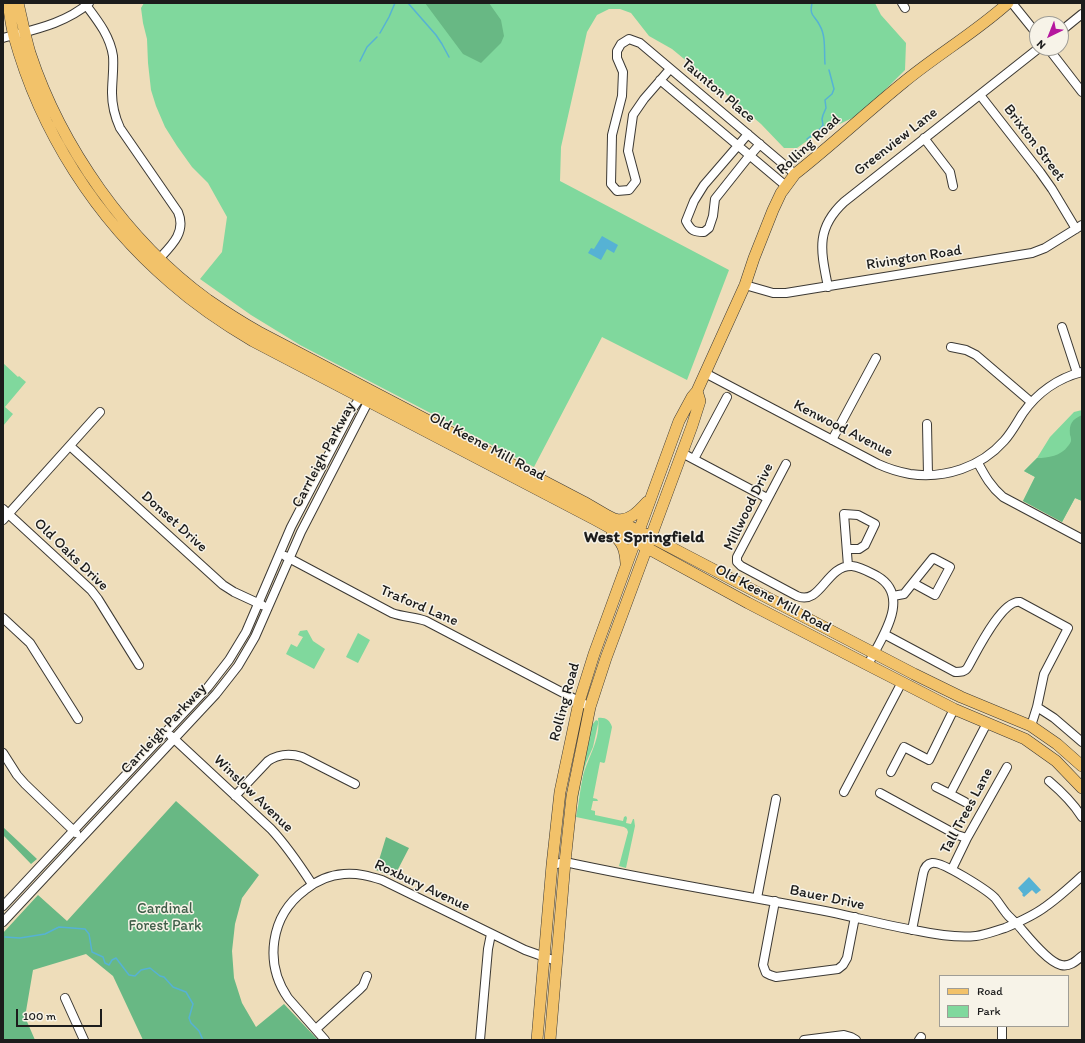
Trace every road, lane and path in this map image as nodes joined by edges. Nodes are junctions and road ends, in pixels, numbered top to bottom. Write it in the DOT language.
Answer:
graph roads {
  1 [pos="8,3"];
  2 [pos="18,3"];
  3 [pos="1008,3"];
  4 [pos="1012,3"];
  5 [pos="88,4"];
  6 [pos="1082,14"];
  7 [pos="1029,24"];
  8 [pos="1069,25"];
  9 [pos="14,35"];
  10 [pos="1029,56"];
  11 [pos="1054,56"];
  12 [pos="670,69"];
  13 [pos="660,80"];
  14 [pos="1082,92"];
  15 [pos="980,95"];
  16 [pos="748,134"];
  17 [pos="924,138"];
  18 [pos="760,144"];
  19 [pos="738,146"];
  20 [pos="750,156"];
  21 [pos="795,174"];
  22 [pos="786,186"];
  23 [pos="953,186"];
  24 [pos="1079,227"];
  25 [pos="156,262"];
  26 [pos="745,285"];
  27 [pos="828,287"];
  28 [pos="1062,327"];
  29 [pos="951,347"];
  30 [pos="876,358"];
  31 [pos="705,373"];
  32 [pos="1080,373"];
  33 [pos="369,390"];
  34 [pos="697,391"];
  35 [pos="727,397"];
  36 [pos="364,400"];
  37 [pos="1031,402"];
  38 [pos="100,412"];
  39 [pos="927,424"];
  40 [pos="832,440"];
  41 [pos="70,446"];
  42 [pos="682,452"];
  43 [pos="694,459"];
  44 [pos="978,462"];
  45 [pos="786,464"];
  46 [pos="928,475"];
  47 [pos="652,495"];
  48 [pos="767,498"];
  49 [pos="5,514"];
  50 [pos="604,520"];
  51 [pos="638,531"];
  52 [pos="651,537"];
  53 [pos="1082,539"];
  54 [pos="635,542"];
  55 [pos="646,548"];
  56 [pos="848,549"];
  57 [pos="279,554"];
  58 [pos="289,558"];
  59 [pos="848,566"];
  60 [pos="626,568"];
  61 [pos="913,583"];
  62 [pos="893,596"];
  63 [pos="258,603"];
  64 [pos="268,608"];
  65 [pos="3,618"];
  66 [pos="884,634"];
  67 [pos="873,653"];
  68 [pos="139,665"];
  69 [pos="868,665"];
  70 [pos="902,682"];
  71 [pos="579,702"];
  72 [pos="590,707"];
  73 [pos="1037,707"];
  74 [pos="954,709"];
  75 [pos="78,719"];
  76 [pos="987,723"];
  77 [pos="1031,726"];
  78 [pos="166,731"];
  79 [pos="174,738"];
  80 [pos="1082,742"];
  81 [pos="3,753"];
  82 [pos="1082,766"];
  83 [pos="1007,767"];
  84 [pos="891,772"];
  85 [pos="1049,781"];
  86 [pos="355,784"];
  87 [pos="936,787"];
  88 [pos="1082,788"];
  89 [pos="844,792"];
  90 [pos="880,793"];
  91 [pos="950,794"];
  92 [pos="235,796"];
  93 [pos="776,799"];
  94 [pos="965,802"];
  95 [pos="1082,817"];
  96 [pos="74,830"];
  97 [pos="82,838"];
  98 [pos="967,838"];
  99 [pos="565,862"];
  100 [pos="552,865"];
  101 [pos="952,869"];
  102 [pos="1082,876"];
  103 [pos="312,884"];
  104 [pos="756,898"];
  105 [pos="775,901"];
  106 [pos="3,906"];
  107 [pos="855,917"];
  108 [pos="3,922"];
  109 [pos="1016,923"];
  110 [pos="912,930"];
  111 [pos="491,934"];
  112 [pos="1082,956"];
  113 [pos="544,957"];
  114 [pos="556,961"];
  115 [pos="367,976"];
  116 [pos="65,998"];
  117 [pos="1002,1027"];
  118 [pos="316,1030"];
  119 [pos="84,1040"];
  120 [pos="325,1040"];
  121 [pos="480,1040"];
  122 [pos="537,1040"];
  123 [pos="550,1040"];
  124 [pos="804,1040"];
  125 [pos="856,1040"];
  126 [pos="1002,1040"];
  1 -- 9 [label="main road, Old Keene Mill Road"];
  2 -- 9 [label="main road, Old Keene Mill Road"];
  3 -- 21 [label="main road, Rolling Road"];
  4 -- 7 [label="street"];
  5 -- 9 [label="street"];
  5 -- 25 [label="street"];
  6 -- 8 [label="street"];
  9 -- 25 [label="main road, Old Keene Mill Road"];
  10 -- 15 [label="street, Greenview Lane"];
  11 -- 14 [label="street"];
  12 -- 13 [label="street"];
  12 -- 13 [label="street, Taunton Place"];
  12 -- 16 [label="street, Taunton Place"];
  13 -- 19 [label="street, Taunton Place"];
  15 -- 17 [label="street, Greenview Lane"];
  15 -- 24 [label="street, Brixton Street"];
  16 -- 18 [label="street, Taunton Place"];
  16 -- 19 [label="street"];
  17 -- 23 [label="street"];
  17 -- 27 [label="street, Greenview Lane"];
  18 -- 20 [label="street"];
  18 -- 21 [label="street, Taunton Place"];
  19 -- 20 [label="street, Taunton Place"];
  19 -- 20 [label="street"];
  20 -- 22 [label="street, Taunton Place"];
  21 -- 22 [label="main road, Rolling Road"];
  22 -- 26 [label="main road, Rolling Road"];
  24 -- 27 [label="street, Rivington Road"];
  25 -- 33 [label="main road, Old Keene Mill Road"];
  25 -- 36 [label="main road, Old Keene Mill Road"];
  26 -- 27 [label="street, Rivington Road"];
  26 -- 31 [label="main road, Rolling Road"];
  28 -- 32 [label="street"];
  29 -- 37 [label="street"];
  30 -- 40 [label="street"];
  31 -- 34 [label="main road, Rolling Road"];
  31 -- 40 [label="street, Kenwood Avenue"];
  32 -- 37 [label="street, Kenwood Avenue"];
  33 -- 36 [label="street, Carrleigh Parkway"];
  33 -- 50 [label="main road, Old Keene Mill Road"];
  34 -- 42 [label="main road, Rolling Road"];
  34 -- 47 [label="main road, Rolling Road"];
  35 -- 43 [label="street"];
  36 -- 50 [label="main road, Old Keene Mill Road"];
  36 -- 57 [label="street, Carrleigh Parkway"];
  36 -- 58 [label="street, Carrleigh Parkway"];
  37 -- 44 [label="street, Kenwood Avenue"];
  38 -- 41 [label="street"];
  39 -- 46 [label="street"];
  40 -- 46 [label="street, Kenwood Avenue"];
  41 -- 49 [label="street"];
  41 -- 63 [label="street, Donset Drive"];
  42 -- 43 [label="street"];
  42 -- 52 [label="main road, Rolling Road"];
  43 -- 48 [label="street"];
  44 -- 46 [label="street, Kenwood Avenue"];
  44 -- 53 [label="street"];
  45 -- 48 [label="street, Millwood Drive"];
  47 -- 50 [label="main road"];
  47 -- 51 [label="main road, Rolling Road"];
  48 -- 59 [label="street, Millwood Drive"];
  49 -- 68 [label="street, Old Oaks Drive"];
  50 -- 51 [label="main road, Old Keene Mill Road"];
  50 -- 54 [label="main road, Old Keene Mill Road"];
  50 -- 60 [label="main road"];
  51 -- 52 [label="main road, Old Keene Mill Road"];
  51 -- 54 [label="main road, Rolling Road"];
  52 -- 55 [label="main road, Rolling Road"];
  52 -- 67 [label="main road, Old Keene Mill Road"];
  54 -- 55 [label="main road, Old Keene Mill Road"];
  54 -- 60 [label="main road, Rolling Road"];
  55 -- 69 [label="main road, Old Keene Mill Road"];
  55 -- 72 [label="main road, Rolling Road"];
  56 -- 56 [label="street"];
  56 -- 59 [label="street"];
  57 -- 58 [label="street, Traford Lane"];
  57 -- 63 [label="street, Carrleigh Parkway"];
  58 -- 64 [label="street, Carrleigh Parkway"];
  58 -- 71 [label="street, Traford Lane"];
  59 -- 62 [label="street"];
  60 -- 71 [label="main road, Rolling Road"];
  61 -- 61 [label="street"];
  61 -- 62 [label="street"];
  62 -- 66 [label="street"];
  63 -- 64 [label="street, Donset Drive"];
  63 -- 78 [label="street, Carrleigh Parkway"];
  64 -- 79 [label="street, Carrleigh Parkway"];
  65 -- 75 [label="street"];
  66 -- 67 [label="street"];
  66 -- 73 [label="street"];
  67 -- 69 [label="street"];
  67 -- 77 [label="main road, Old Keene Mill Road"];
  69 -- 70 [label="main road, Old Keene Mill Road"];
  70 -- 74 [label="main road, Old Keene Mill Road"];
  70 -- 89 [label="street"];
  71 -- 72 [label="street, Traford Lane"];
  71 -- 100 [label="main road, Rolling Road"];
  72 -- 99 [label="main road, Rolling Road"];
  73 -- 77 [label="street"];
  73 -- 80 [label="street"];
  74 -- 76 [label="main road, Old Keene Mill Road"];
  74 -- 84 [label="street"];
  76 -- 88 [label="main road, Old Keene Mill Road"];
  76 -- 91 [label="street"];
  77 -- 82 [label="main road, Old Keene Mill Road"];
  78 -- 79 [label="street, Winslow Avenue"];
  78 -- 96 [label="street, Carrleigh Parkway"];
  79 -- 92 [label="street, Winslow Avenue"];
  79 -- 97 [label="street, Carrleigh Parkway"];
  81 -- 96 [label="street"];
  83 -- 98 [label="street, Tall Trees Lane"];
  85 -- 95 [label="street"];
  86 -- 92 [label="street"];
  87 -- 91 [label="street"];
  90 -- 98 [label="street"];
  91 -- 94 [label="street"];
  92 -- 103 [label="street, Winslow Avenue"];
  93 -- 104 [label="street"];
  96 -- 97 [label="street"];
  96 -- 106 [label="street, Carrleigh Parkway"];
  97 -- 108 [label="street, Carrleigh Parkway"];
  98 -- 101 [label="street, Tall Trees Lane"];
  99 -- 100 [label="street, Bauer Drive"];
  99 -- 104 [label="street, Bauer Drive"];
  99 -- 114 [label="main road, Rolling Road"];
  100 -- 113 [label="main road, Rolling Road"];
  101 -- 109 [label="street"];
  101 -- 110 [label="street"];
  102 -- 109 [label="street, Bauer Drive"];
  103 -- 111 [label="street, Roxbury Avenue"];
  103 -- 118 [label="street, Roxbury Avenue"];
  104 -- 105 [label="street, Bauer Drive"];
  105 -- 107 [label="street, Bauer Drive"];
  105 -- 107 [label="street"];
  107 -- 110 [label="street, Bauer Drive"];
  109 -- 110 [label="street, Bauer Drive"];
  109 -- 112 [label="street"];
  111 -- 113 [label="street, Roxbury Avenue"];
  111 -- 121 [label="street"];
  113 -- 114 [label="street, Roxbury Avenue"];
  113 -- 122 [label="main road, Rolling Road"];
  114 -- 123 [label="main road, Rolling Road"];
  115 -- 118 [label="street"];
  116 -- 119 [label="street"];
  117 -- 126 [label="street"];
  118 -- 120 [label="street, Roxbury Avenue"];
  124 -- 125 [label="street"];
}
